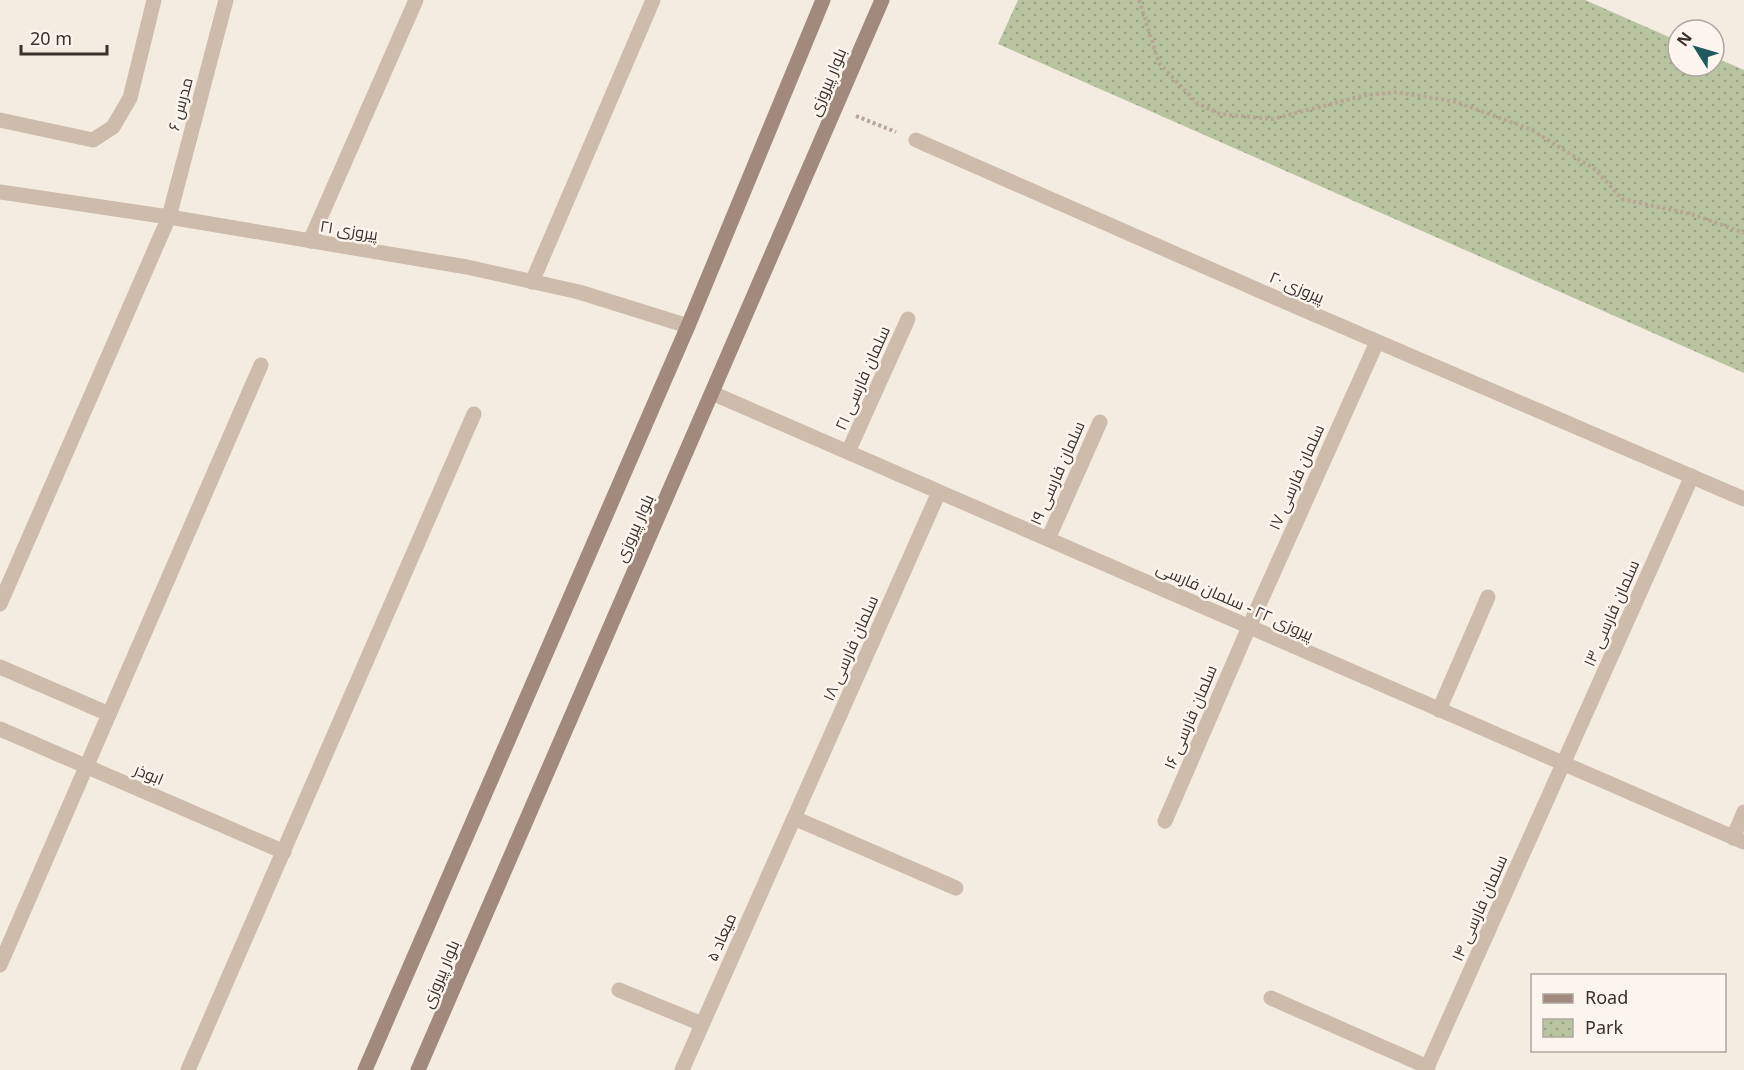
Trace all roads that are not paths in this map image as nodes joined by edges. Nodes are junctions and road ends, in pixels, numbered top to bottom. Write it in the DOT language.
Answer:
graph roads {
  1 [pos="154,0"];
  2 [pos="226,0"];
  3 [pos="416,0"];
  4 [pos="653,0"];
  5 [pos="823,0"];
  6 [pos="882,0"];
  7 [pos="0,120"];
  8 [pos="916,140"];
  9 [pos="0,192"];
  10 [pos="168,217"];
  11 [pos="309,241"];
  12 [pos="532,282"];
  13 [pos="908,319"];
  14 [pos="688,326"];
  15 [pos="1377,342"];
  16 [pos="261,365"];
  17 [pos="712,393"];
  18 [pos="474,414"];
  19 [pos="1100,422"];
  20 [pos="848,452"];
  21 [pos="1692,476"];
  22 [pos="939,492"];
  23 [pos="1744,499"];
  24 [pos="1048,539"];
  25 [pos="1488,597"];
  26 [pos="0,604"];
  27 [pos="1249,627"];
  28 [pos="0,667"];
  29 [pos="1439,710"];
  30 [pos="109,714"];
  31 [pos="0,729"];
  32 [pos="1564,764"];
  33 [pos="86,766"];
  34 [pos="1744,812"];
  35 [pos="794,818"];
  36 [pos="1164,821"];
  37 [pos="1738,840"];
  38 [pos="284,852"];
  39 [pos="956,888"];
  40 [pos="0,965"];
  41 [pos="618,990"];
  42 [pos="1271,998"];
  43 [pos="702,1024"];
  44 [pos="1427,1069"];
  45 [pos="188,1070"];
  46 [pos="365,1070"];
  47 [pos="418,1070"];
  48 [pos="682,1070"];
  1 -- 7 [label="street"];
  2 -- 10 [label="street, مدرس ۶"];
  3 -- 11 [label="street"];
  4 -- 12 [label="street"];
  5 -- 14 [label="street, بلوار پیروزی"];
  6 -- 17 [label="street, بلوار پیروزی"];
  8 -- 15 [label="street, پیروزی ۲۰"];
  9 -- 10 [label="street, پیروزی ۲۱"];
  10 -- 11 [label="street, پیروزی ۲۱"];
  10 -- 26 [label="street, مدرس ۶"];
  11 -- 12 [label="street, پیروزی ۲۱"];
  12 -- 14 [label="street, پیروزی ۲۱"];
  13 -- 20 [label="street, سلمان فارسی ۲۱"];
  14 -- 46 [label="street, بلوار پیروزی"];
  15 -- 21 [label="street, پیروزی ۲۰"];
  15 -- 27 [label="street, سلمان فارسی ۱۷"];
  16 -- 30 [label="street"];
  17 -- 20 [label="street, پیروزی ۲۲ - سلمان فارسی"];
  17 -- 47 [label="street, بلوار پیروزی"];
  18 -- 38 [label="street"];
  19 -- 24 [label="street, سلمان فارسی ۱۹"];
  20 -- 22 [label="street, پیروزی ۲۲ - سلمان فارسی"];
  21 -- 23 [label="street, پیروزی ۲۰"];
  21 -- 32 [label="street, سلمان فارسی ۱۳"];
  22 -- 24 [label="street, پیروزی ۲۲ - سلمان فارسی"];
  22 -- 35 [label="street, سلمان فارسی ۱۸"];
  24 -- 27 [label="street, پیروزی ۲۲ - سلمان فارسی"];
  25 -- 29 [label="street"];
  27 -- 29 [label="street, پیروزی ۲۲ - سلمان فارسی"];
  27 -- 36 [label="street, سلمان فارسی ۱۶"];
  28 -- 30 [label="street"];
  29 -- 32 [label="street, پیروزی ۲۲ - سلمان فارسی"];
  30 -- 33 [label="street"];
  31 -- 33 [label="street, ابوذر"];
  32 -- 37 [label="street, پیروزی ۲۲ - سلمان فارسی"];
  32 -- 44 [label="street, سلمان فارسی ۱۴"];
  33 -- 38 [label="street, ابوذر"];
  33 -- 40 [label="street"];
  34 -- 37 [label="street"];
  35 -- 39 [label="street"];
  35 -- 43 [label="street, میعاد ۵"];
  38 -- 45 [label="street"];
  41 -- 43 [label="street"];
  42 -- 44 [label="street"];
  43 -- 48 [label="street, میعاد ۵"];
}
